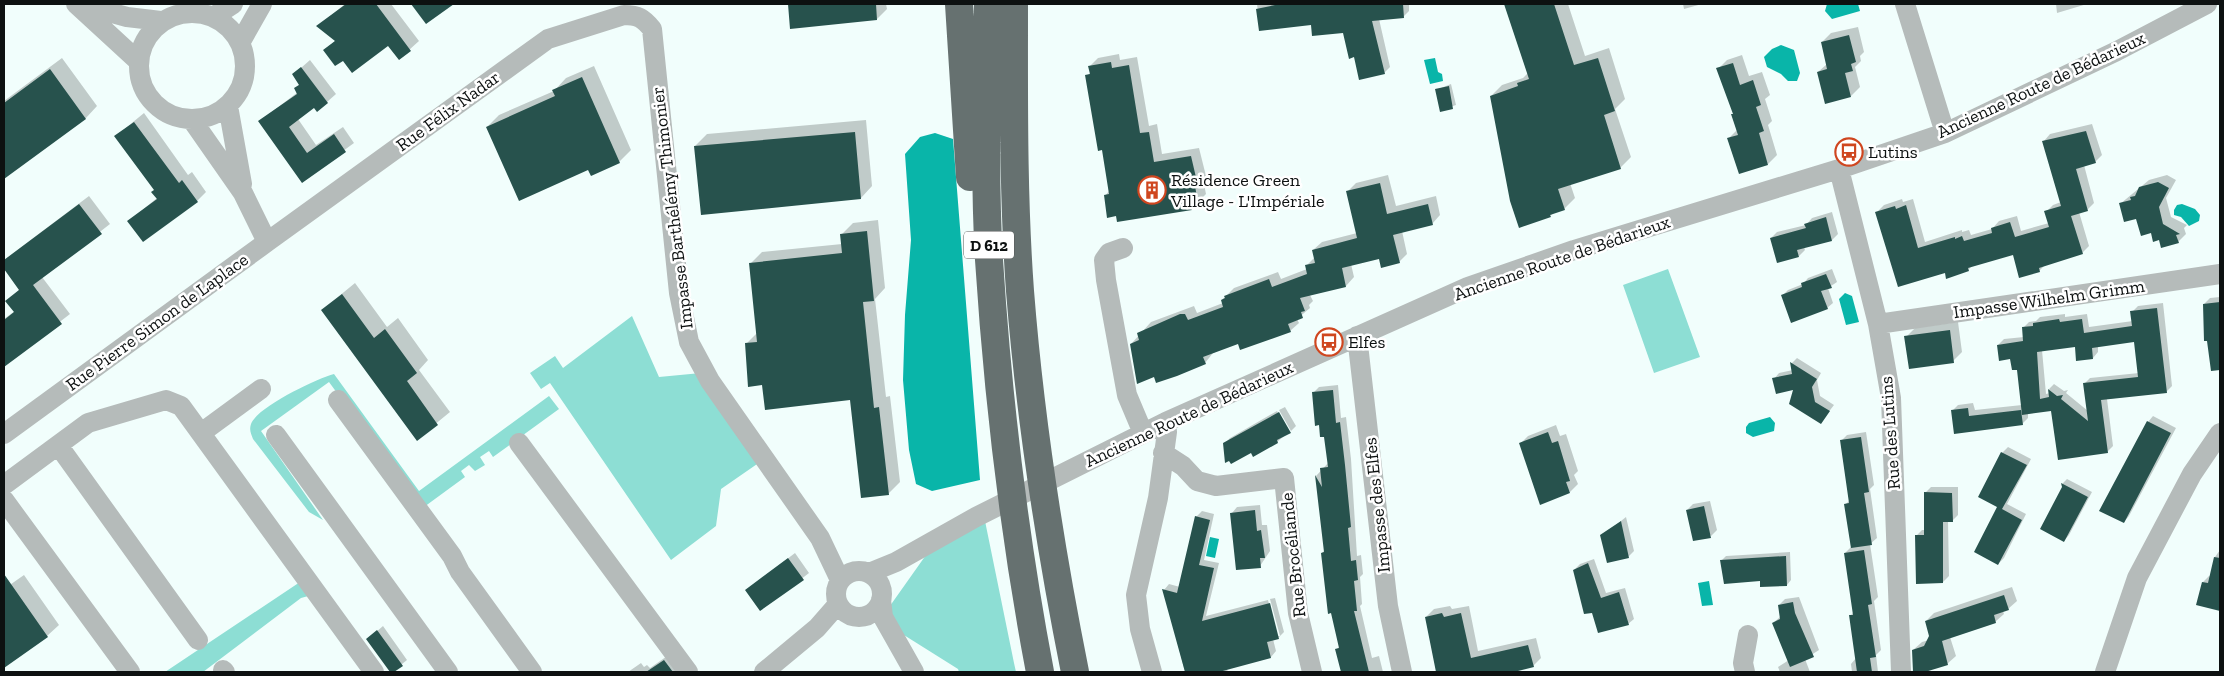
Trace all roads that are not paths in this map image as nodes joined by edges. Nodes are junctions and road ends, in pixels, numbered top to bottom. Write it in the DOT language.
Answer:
graph roads {
  1 [pos="76,4"];
  2 [pos="80,4"];
  3 [pos="233,4"];
  4 [pos="262,4"];
  5 [pos="959,4"];
  6 [pos="988,4"];
  7 [pos="1904,4"];
  8 [pos="2207,4"];
  9 [pos="1015,8"];
  10 [pos="213,16"];
  11 [pos="644,20"];
  12 [pos="161,22"];
  13 [pos="240,43"];
  14 [pos="138,61"];
  15 [pos="228,106"];
  16 [pos="192,120"];
  17 [pos="1945,133"];
  18 [pos="1839,169"];
  19 [pos="243,194"];
  20 [pos="267,242"];
  21 [pos="1122,248"];
  22 [pos="2220,274"];
  23 [pos="1878,324"];
  24 [pos="1357,336"];
  25 [pos="261,389"];
  26 [pos="338,400"];
  27 [pos="1166,422"];
  28 [pos="201,433"];
  29 [pos="1143,433"];
  30 [pos="2220,433"];
  31 [pos="4,434"];
  32 [pos="276,435"];
  33 [pos="519,443"];
  34 [pos="58,445"];
  35 [pos="1004,451"];
  36 [pos="1163,453"];
  37 [pos="4,486"];
  38 [pos="4,500"];
  39 [pos="820,538"];
  40 [pos="930,542"];
  41 [pos="865,572"];
  42 [pos="840,580"];
  43 [pos="882,596"];
  44 [pos="838,604"];
  45 [pos="859,616"];
  46 [pos="817,628"];
  47 [pos="1748,635"];
  48 [pos="893,638"];
  49 [pos="198,640"];
  50 [pos="130,672"];
  51 [pos="374,672"];
  52 [pos="448,672"];
  53 [pos="532,672"];
  54 [pos="688,672"];
  55 [pos="764,672"];
  56 [pos="914,672"];
  57 [pos="1040,672"];
  58 [pos="1075,672"];
  59 [pos="1152,672"];
  60 [pos="1312,672"];
  61 [pos="1402,672"];
  62 [pos="1745,672"];
  63 [pos="1901,672"];
  64 [pos="2105,672"];
  1 -- 14 [label="street"];
  2 -- 12 [label="street"];
  3 -- 10 [label="street"];
  4 -- 13 [label="street"];
  5 -- 35 [label="highway"];
  6 -- 35 [label="highway, D 612"];
  7 -- 17 [label="street"];
  8 -- 17 [label="street, Ancienne Route de Bédarieux"];
  9 -- 58 [label="highway, D 612"];
  10 -- 12 [label="street"];
  10 -- 13 [label="street"];
  11 -- 20 [label="street, Rue Félix Nadar"];
  11 -- 39 [label="street, Impasse Barthélémy Thimonier"];
  12 -- 14 [label="street"];
  13 -- 15 [label="street"];
  14 -- 16 [label="street"];
  15 -- 16 [label="street"];
  15 -- 19 [label="street"];
  16 -- 19 [label="street"];
  17 -- 18 [label="street, Ancienne Route de Bédarieux"];
  18 -- 23 [label="street, Rue des Lutins"];
  18 -- 24 [label="street, Ancienne Route de Bédarieux"];
  19 -- 20 [label="street"];
  20 -- 31 [label="street, Rue Pierre Simon de Laplace"];
  21 -- 29 [label="street"];
  22 -- 23 [label="street, Impasse Wilhelm Grimm"];
  23 -- 63 [label="street, Rue des Lutins"];
  24 -- 27 [label="street, Ancienne Route de Bédarieux"];
  24 -- 61 [label="street, Impasse des Elfes"];
  25 -- 28 [label="street"];
  26 -- 53 [label="street"];
  27 -- 29 [label="street, Ancienne Route de Bédarieux"];
  27 -- 36 [label="street"];
  28 -- 34 [label="street"];
  28 -- 51 [label="street"];
  29 -- 40 [label="street, Ancienne Route de Bédarieux"];
  30 -- 64 [label="street"];
  32 -- 52 [label="street"];
  33 -- 54 [label="street"];
  34 -- 37 [label="street"];
  34 -- 49 [label="street"];
  35 -- 57 [label="highway, D 612"];
  36 -- 59 [label="street"];
  36 -- 60 [label="street, Rue Brocéliande"];
  38 -- 50 [label="street"];
  39 -- 41 [label="street, Impasse Barthélémy Thimonier"];
  39 -- 42 [label="street, Impasse Barthélémy Thimonier"];
  40 -- 41 [label="street, Ancienne Route de Bédarieux"];
  40 -- 43 [label="street, Ancienne Route de Bédarieux"];
  41 -- 42 [label="street"];
  41 -- 43 [label="street"];
  42 -- 44 [label="street"];
  43 -- 45 [label="street"];
  43 -- 48 [label="street"];
  44 -- 45 [label="street"];
  44 -- 46 [label="street"];
  45 -- 46 [label="street"];
  45 -- 48 [label="street"];
  46 -- 55 [label="street"];
  47 -- 62 [label="street"];
  48 -- 56 [label="street"];
}
